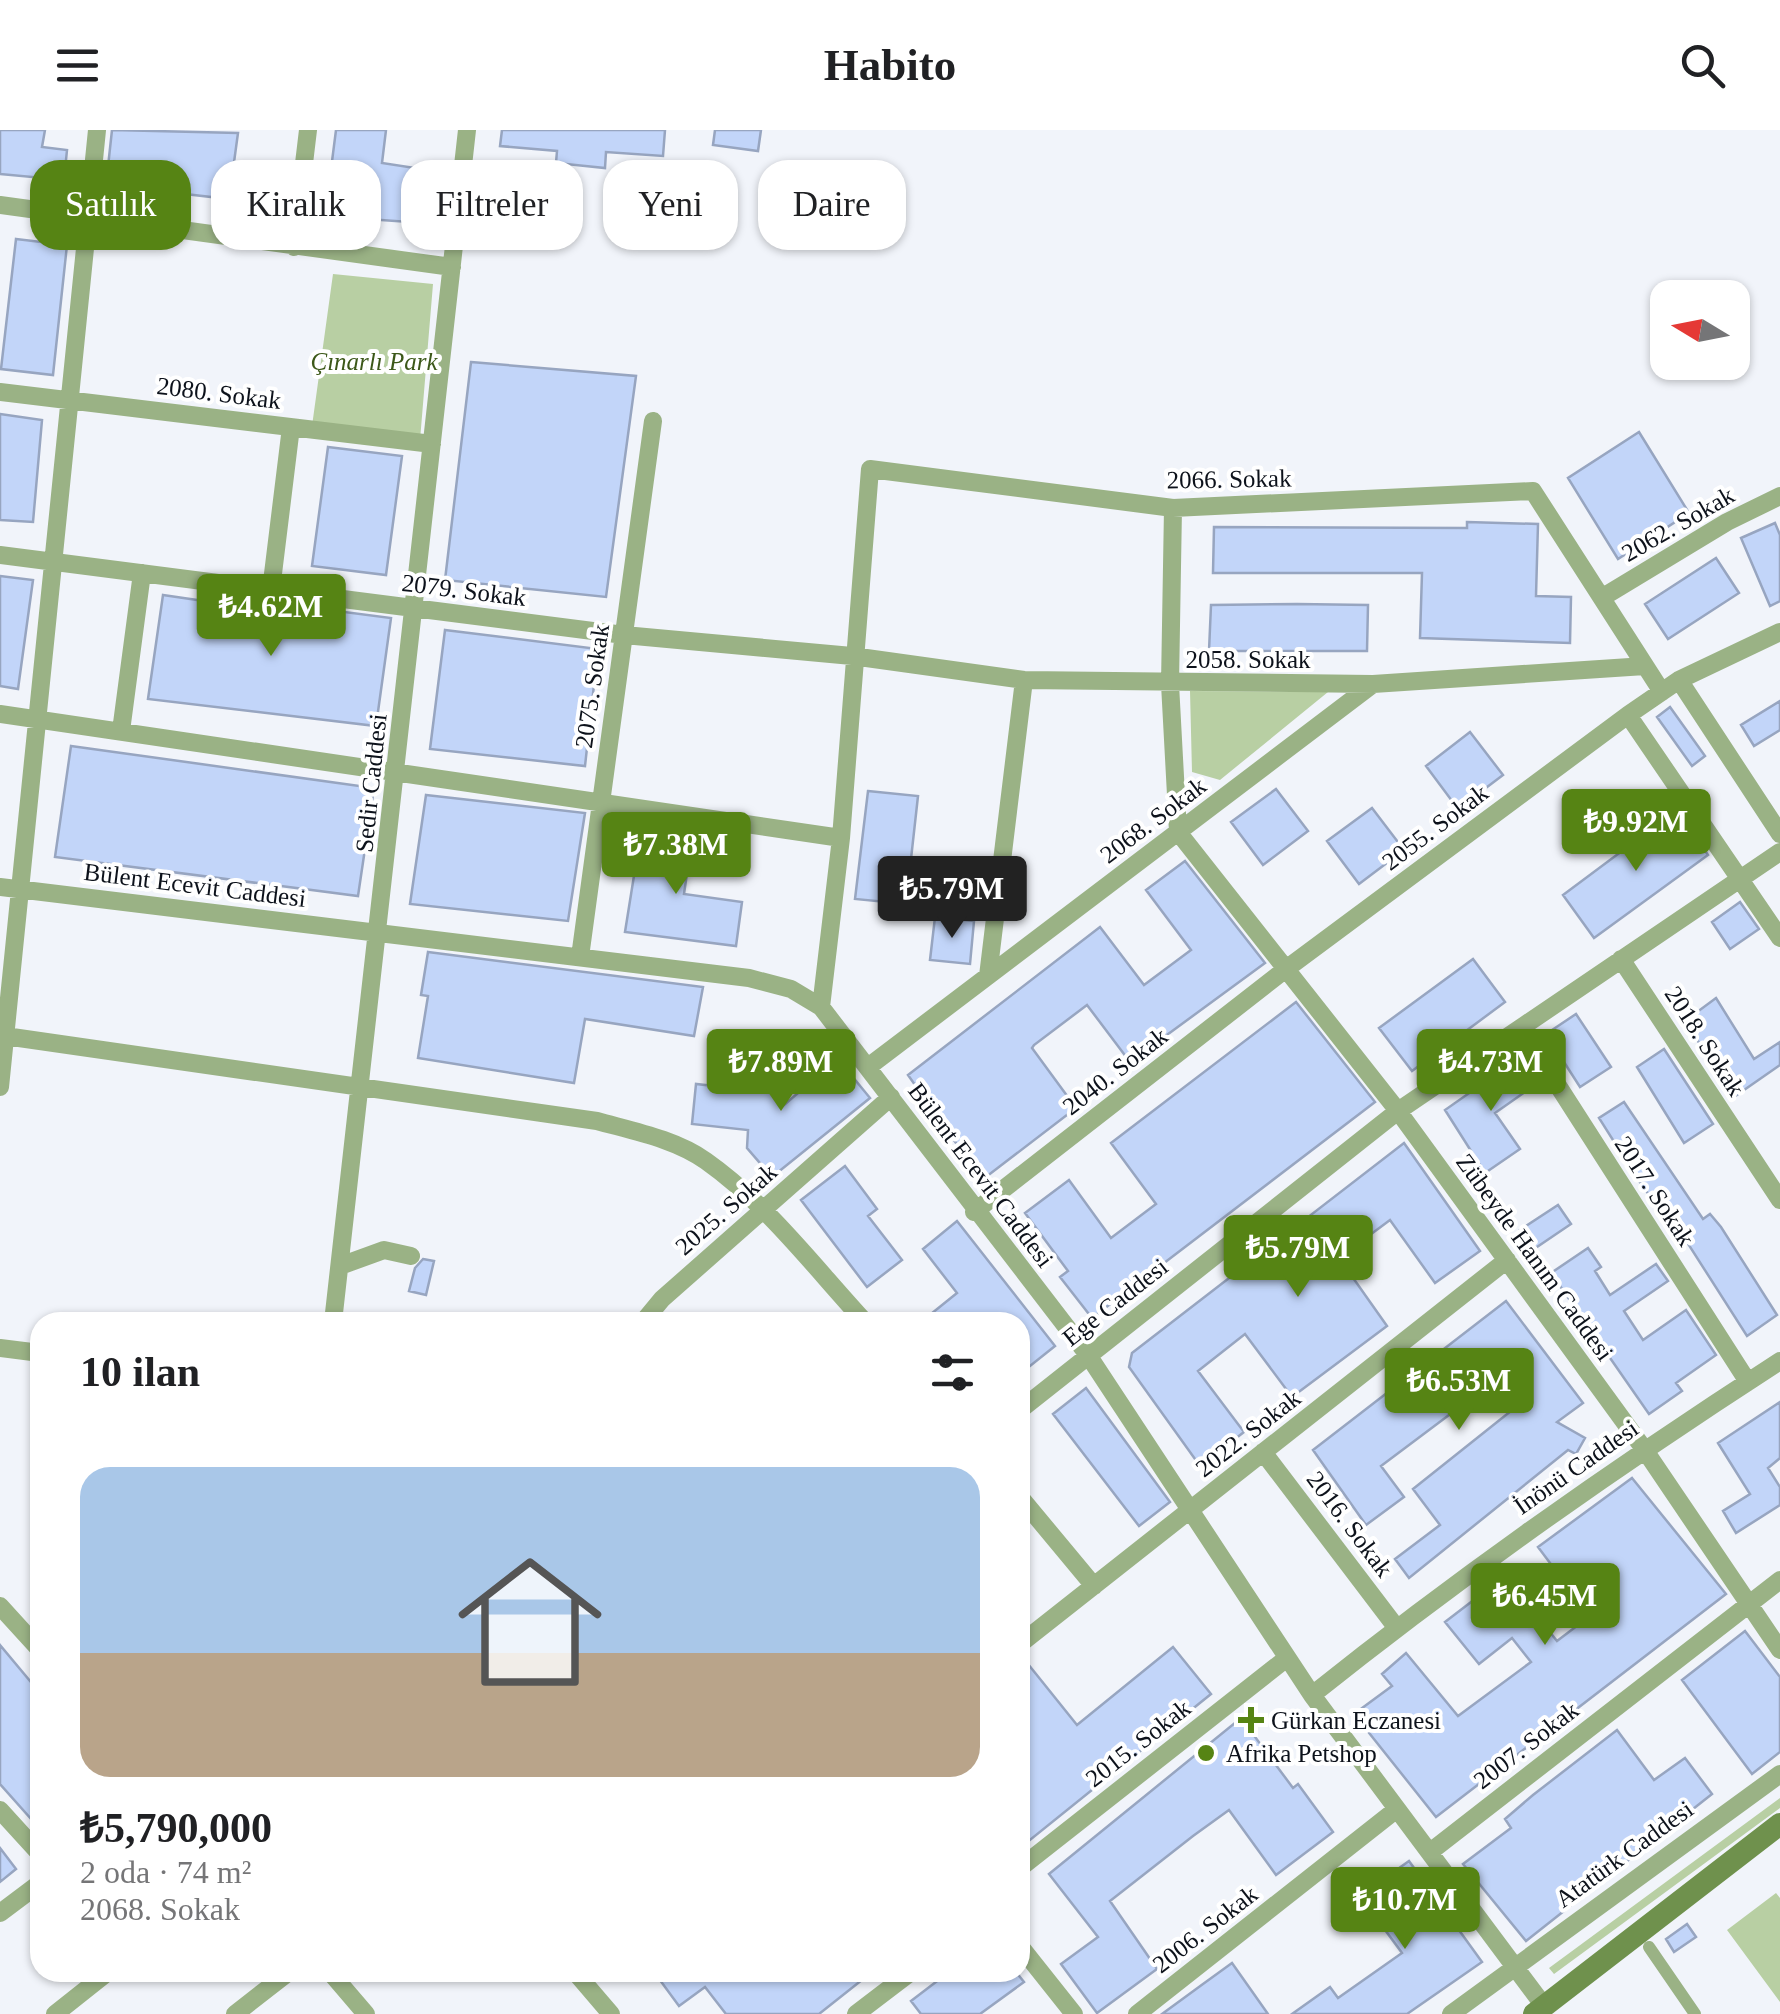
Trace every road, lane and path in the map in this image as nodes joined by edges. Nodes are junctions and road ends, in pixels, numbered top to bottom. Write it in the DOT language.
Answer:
graph roads {
  1 [pos="97,130"];
  2 [pos="308,130"];
  3 [pos="467,130"];
  4 [pos="94,160"];
  5 [pos="304,160"];
  6 [pos="0,205"];
  7 [pos="30,209"];
  8 [pos="85,250"];
  9 [pos="326,250"];
  10 [pos="452,266"];
  11 [pos="0,392"];
  12 [pos="69,401"];
  13 [pos="653,421"];
  14 [pos="291,427"];
  15 [pos="432,444"];
  16 [pos="1780,496"];
  17 [pos="1173,508"];
  18 [pos="0,555"];
  19 [pos="53,562"];
  20 [pos="142,573"];
  21 [pos="272,590"];
  22 [pos="1603,597"];
  23 [pos="414,608"];
  24 [pos="1780,632"];
  25 [pos="624,636"];
  26 [pos="852,656"];
  27 [pos="1645,666"];
  28 [pos="1024,680"];
  29 [pos="1678,680"];
  30 [pos="1170,684"];
  31 [pos="1374,684"];
  32 [pos="1662,692"];
  33 [pos="0,714"];
  34 [pos="1628,715"];
  35 [pos="37,719"];
  36 [pos="121,731"];
  37 [pos="398,772"];
  38 [pos="601,803"];
  39 [pos="1178,832"];
  40 [pos="1780,834"];
  41 [pos="842,838"];
  42 [pos="1780,852"];
  43 [pos="1741,876"];
  44 [pos="0,887"];
  45 [pos="20,889"];
  46 [pos="380,932"];
  47 [pos="1780,938"];
  48 [pos="580,957"];
  49 [pos="1621,959"];
  50 [pos="1286,968"];
  51 [pos="988,976"];
  52 [pos="821,1007"];
  53 [pos="1520,1028"];
  54 [pos="5,1036"];
  55 [pos="868,1068"];
  56 [pos="0,1086"];
  57 [pos="362,1086"];
  58 [pos="891,1098"];
  59 [pos="1398,1111"];
  60 [pos="1780,1200"];
  61 [pos="762,1210"];
  62 [pos="974,1212"];
  63 [pos="411,1256"];
  64 [pos="1506,1260"];
  65 [pos="340,1266"];
  66 [pos="334,1312"];
  67 [pos="651,1312"];
  68 [pos="856,1312"];
  69 [pos="0,1348"];
  70 [pos="30,1352"];
  71 [pos="1088,1355"];
  72 [pos="1780,1362"];
  73 [pos="1748,1382"];
  74 [pos="1030,1402"];
  75 [pos="1644,1449"];
  76 [pos="1264,1452"];
  77 [pos="1030,1509"];
  78 [pos="1189,1511"];
  79 [pos="1780,1580"];
  80 [pos="1094,1586"];
  81 [pos="1747,1601"];
  82 [pos="0,1606"];
  83 [pos="1396,1627"];
  84 [pos="1030,1636"];
  85 [pos="30,1639"];
  86 [pos="1780,1650"];
  87 [pos="1287,1658"];
  88 [pos="1312,1694"];
  89 [pos="1780,1774"];
  90 [pos="1398,1809"];
  91 [pos="0,1810"];
  92 [pos="1780,1824"];
  93 [pos="30,1843"];
  94 [pos="1430,1852"];
  95 [pos="1030,1860"];
  96 [pos="30,1890"];
  97 [pos="0,1914"];
  98 [pos="1650,1947"];
  99 [pos="1030,1959"];
  100 [pos="1515,1968"];
  101 [pos="96,1982"];
  102 [pos="275,1982"];
  103 [pos="339,1982"];
  104 [pos="585,1982"];
  105 [pos="898,1982"];
  106 [pos="1539,2010"];
  107 [pos="56,2014"];
  108 [pos="235,2014"];
  109 [pos="366,2014"];
  110 [pos="611,2014"];
  111 [pos="856,2014"];
  112 [pos="1074,2014"];
  113 [pos="1137,2014"];
  114 [pos="1452,2014"];
  115 [pos="1695,2014"];
  1 -- 4 [label="street"];
  2 -- 5 [label="street"];
  3 -- 10 [label="street, Sedir Caddesi"];
  6 -- 7 [label="street"];
  8 -- 12 [label="street"];
  9 -- 10 [label="street"];
  10 -- 15 [label="street, Sedir Caddesi"];
  11 -- 12 [label="street, 2080. Sokak"];
  12 -- 14 [label="street, 2080. Sokak"];
  12 -- 19 [label="street"];
  13 -- 25 [label="street, 2075. Sokak"];
  14 -- 15 [label="street, 2080. Sokak"];
  14 -- 21 [label="street"];
  15 -- 23 [label="street, Sedir Caddesi"];
  16 -- 22 [label="street, 2062. Sokak"];
  17 -- 22 [label="street, 2066. Sokak"];
  17 -- 26 [label="street, 2066. Sokak"];
  17 -- 30 [label="street"];
  18 -- 19 [label="street, 2079. Sokak"];
  19 -- 20 [label="street, 2079. Sokak"];
  19 -- 35 [label="street"];
  20 -- 21 [label="street, 2079. Sokak"];
  20 -- 36 [label="street"];
  21 -- 23 [label="street, 2079. Sokak"];
  22 -- 27 [label="street"];
  23 -- 25 [label="street, 2079. Sokak"];
  23 -- 37 [label="street, Sedir Caddesi"];
  24 -- 29 [label="street, 2055. Sokak"];
  25 -- 26 [label="street, 2079. Sokak"];
  25 -- 38 [label="street, 2075. Sokak"];
  26 -- 28 [label="street, 2058. Sokak"];
  26 -- 41 [label="street"];
  27 -- 31 [label="street, 2058. Sokak"];
  27 -- 32 [label="street"];
  28 -- 30 [label="street, 2058. Sokak"];
  28 -- 51 [label="street"];
  29 -- 32 [label="street, 2055. Sokak"];
  29 -- 40 [label="street"];
  30 -- 31 [label="street, 2058. Sokak"];
  30 -- 39 [label="street"];
  31 -- 39 [label="street, 2068. Sokak"];
  32 -- 34 [label="street, 2055. Sokak"];
  33 -- 35 [label="street"];
  34 -- 43 [label="street"];
  34 -- 50 [label="street, 2055. Sokak"];
  35 -- 36 [label="street"];
  35 -- 45 [label="street"];
  36 -- 37 [label="street"];
  37 -- 38 [label="street"];
  37 -- 46 [label="street, Sedir Caddesi"];
  38 -- 41 [label="street"];
  38 -- 48 [label="street, 2075. Sokak"];
  39 -- 50 [label="street, Zübeyde Hanım Caddesi"];
  39 -- 51 [label="street, 2068. Sokak"];
  41 -- 52 [label="street"];
  42 -- 43 [label="street, Ege Caddesi"];
  43 -- 47 [label="street"];
  43 -- 49 [label="street, Ege Caddesi"];
  44 -- 45 [label="street, Bülent Ecevit Caddesi"];
  45 -- 46 [label="street, Bülent Ecevit Caddesi"];
  45 -- 54 [label="street"];
  46 -- 48 [label="street, Bülent Ecevit Caddesi"];
  46 -- 57 [label="street, Sedir Caddesi"];
  48 -- 52 [label="street, Bülent Ecevit Caddesi"];
  49 -- 53 [label="street, Ege Caddesi"];
  49 -- 60 [label="street, 2018. Sokak"];
  50 -- 59 [label="street, Zübeyde Hanım Caddesi"];
  50 -- 62 [label="street, 2040. Sokak"];
  51 -- 55 [label="street, 2068. Sokak"];
  52 -- 55 [label="street, Bülent Ecevit Caddesi"];
  53 -- 59 [label="street, Ege Caddesi"];
  53 -- 73 [label="street, 2017. Sokak"];
  54 -- 56 [label="street"];
  54 -- 57 [label="street"];
  55 -- 58 [label="street, Bülent Ecevit Caddesi"];
  57 -- 61 [label="street"];
  57 -- 65 [label="street, Sedir Caddesi"];
  58 -- 61 [label="street, 2025. Sokak"];
  58 -- 62 [label="street, Bülent Ecevit Caddesi"];
  59 -- 64 [label="street, Zübeyde Hanım Caddesi"];
  59 -- 71 [label="street, Ege Caddesi"];
  61 -- 67 [label="street, 2025. Sokak"];
  61 -- 68 [label="street"];
  62 -- 71 [label="street, Bülent Ecevit Caddesi"];
  63 -- 65 [label="street"];
  64 -- 75 [label="street, Zübeyde Hanım Caddesi"];
  64 -- 76 [label="street, 2022. Sokak"];
  65 -- 66 [label="street, Sedir Caddesi"];
  69 -- 70 [label="street"];
  71 -- 74 [label="street, Ege Caddesi"];
  71 -- 78 [label="street, Bülent Ecevit Caddesi"];
  72 -- 73 [label="street, İnönü Caddesi"];
  73 -- 75 [label="street, İnönü Caddesi"];
  75 -- 81 [label="street, Zübeyde Hanım Caddesi"];
  75 -- 83 [label="street, İnönü Caddesi"];
  76 -- 78 [label="street, 2022. Sokak"];
  76 -- 83 [label="street, 2016. Sokak"];
  77 -- 80 [label="street"];
  78 -- 80 [label="street, 2022. Sokak"];
  78 -- 87 [label="street, Bülent Ecevit Caddesi"];
  79 -- 81 [label="street, 2007. Sokak"];
  80 -- 84 [label="street, 2022. Sokak"];
  81 -- 86 [label="street, Zübeyde Hanım Caddesi"];
  81 -- 94 [label="street, 2007. Sokak"];
  82 -- 85 [label="street"];
  83 -- 88 [label="street, İnönü Caddesi"];
  87 -- 88 [label="street, Bülent Ecevit Caddesi"];
  87 -- 95 [label="street, 2015. Sokak"];
  88 -- 90 [label="street, Bülent Ecevit Caddesi"];
  89 -- 100 [label="street, Atatürk Caddesi"];
  90 -- 94 [label="street, Bülent Ecevit Caddesi"];
  90 -- 113 [label="street, 2006. Sokak"];
  91 -- 93 [label="street"];
  92 -- 106 [label="main road"];
  94 -- 100 [label="street, Bülent Ecevit Caddesi"];
  96 -- 97 [label="street"];
  98 -- 115 [label="street"];
  99 -- 112 [label="street"];
  100 -- 106 [label="street, Bülent Ecevit Caddesi"];
  100 -- 114 [label="street, Atatürk Caddesi"];
  101 -- 107 [label="street"];
  102 -- 108 [label="street"];
  103 -- 109 [label="street"];
  104 -- 110 [label="street"];
  105 -- 111 [label="street"];
}
